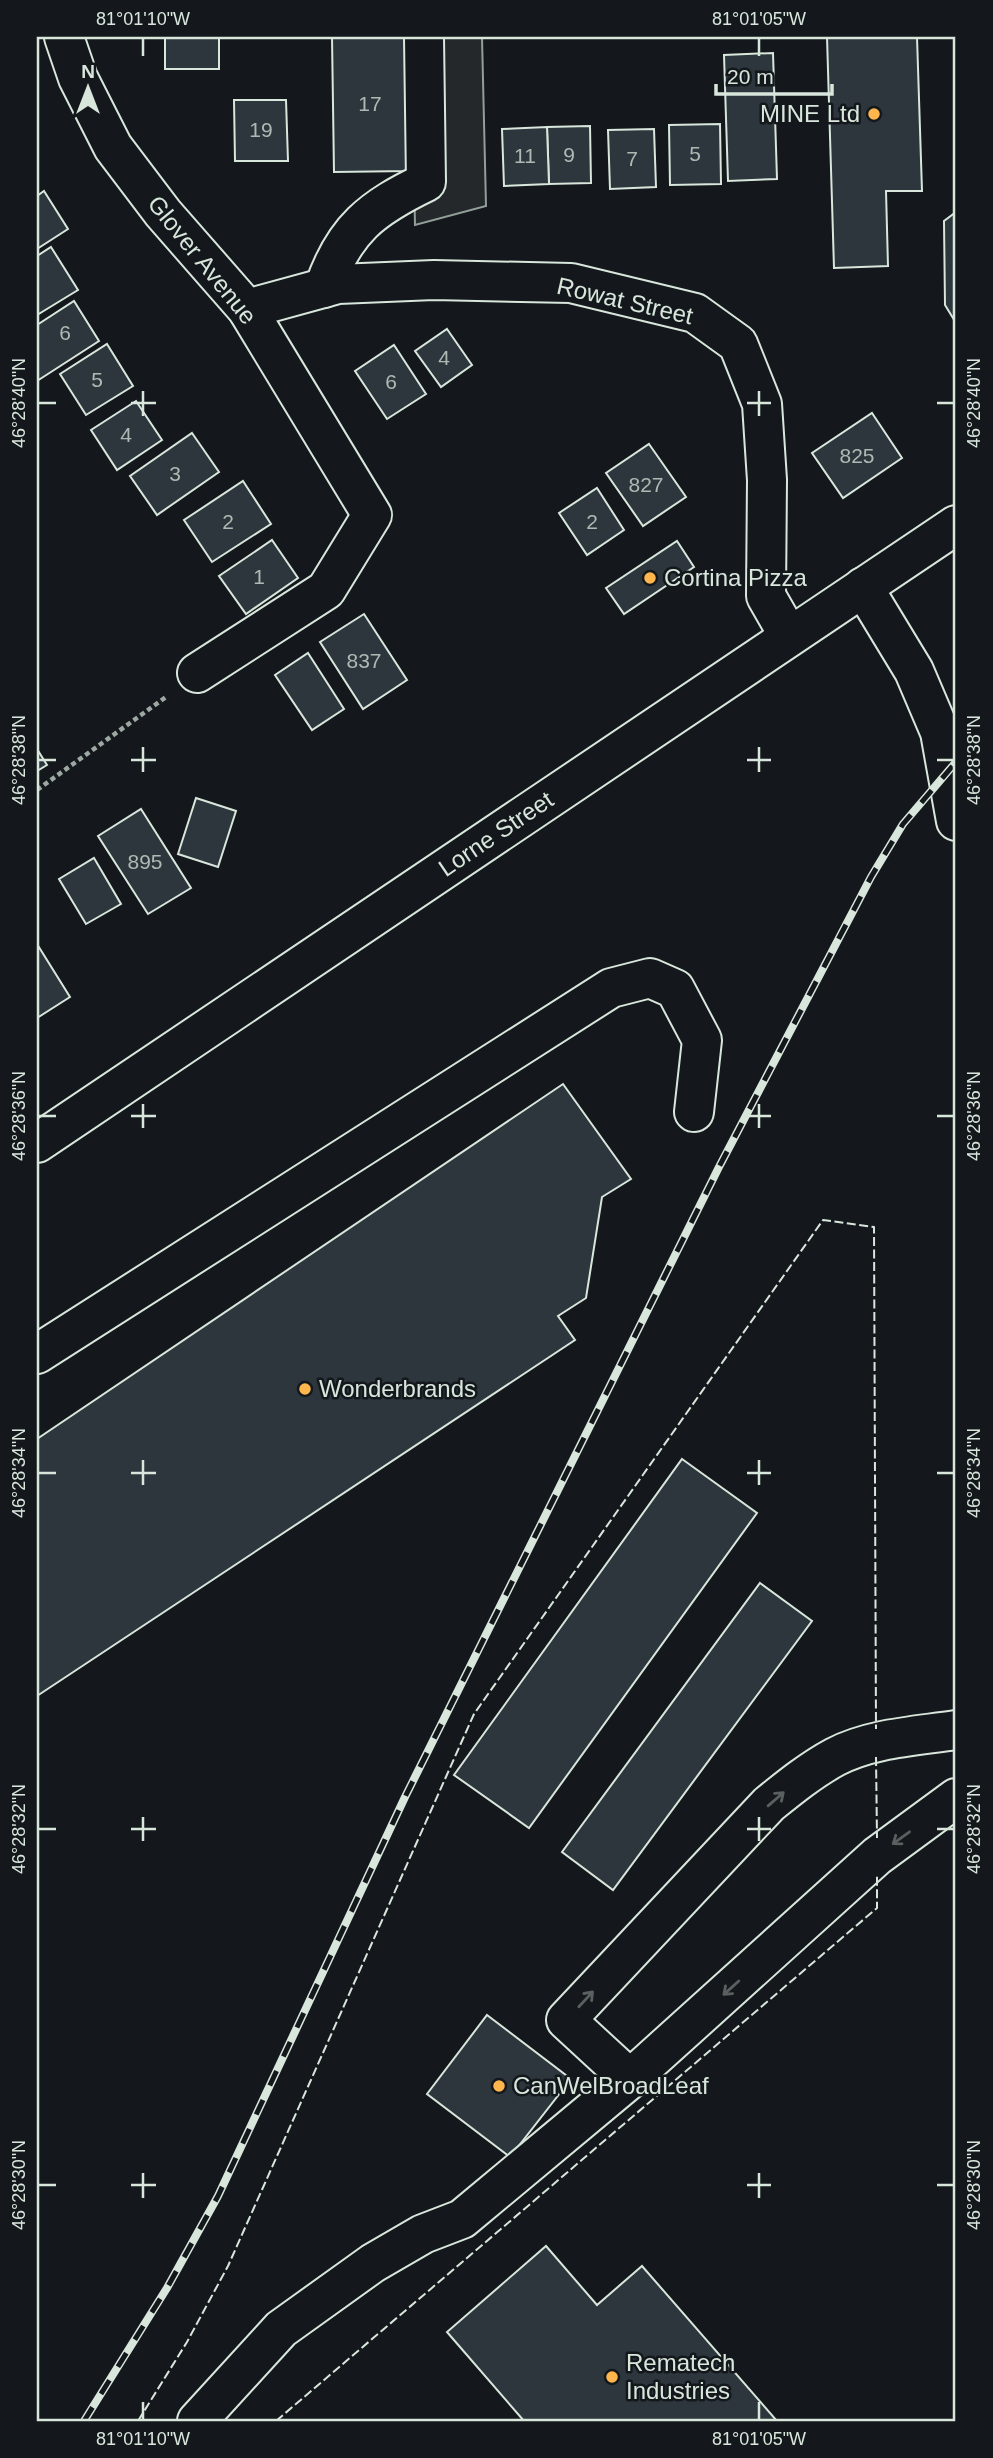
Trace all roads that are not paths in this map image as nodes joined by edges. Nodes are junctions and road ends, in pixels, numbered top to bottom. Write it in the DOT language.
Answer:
graph roads {
  1 [pos="64,37"];
  2 [pos="424,37"];
  3 [pos="324,288"];
  4 [pos="247,309"];
  5 [pos="956,525"];
  6 [pos="863,587"];
  7 [pos="789,636"];
  8 [pos="197,673"];
  9 [pos="922,692"];
  10 [pos="956,710"];
  11 [pos="956,821"];
  12 [pos="694,1112"];
  13 [pos="37,1143"];
  14 [pos="37,1354"];
  15 [pos="956,1730"];
  16 [pos="956,1798"];
  17 [pos="630,2079"];
  18 [pos="197,2421"];
  1 -- 4 [label="street, Glover Avenue"];
  2 -- 3 [label="street"];
  3 -- 4 [label="street, Rowat Street"];
  3 -- 7 [label="street, Rowat Street"];
  4 -- 8 [label="street, Glover Avenue"];
  5 -- 6 [label="street, Lorne Street"];
  6 -- 7 [label="street, Lorne Street"];
  6 -- 9 [label="street"];
  7 -- 13 [label="street, Lorne Street"];
  9 -- 10 [label="street"];
  9 -- 11 [label="street"];
  12 -- 14 [label="street"];
  17 -- 15 [label="street, one-way"];
  16 -- 17 [label="street, one-way"];
  17 -- 18 [label="street"];
}
